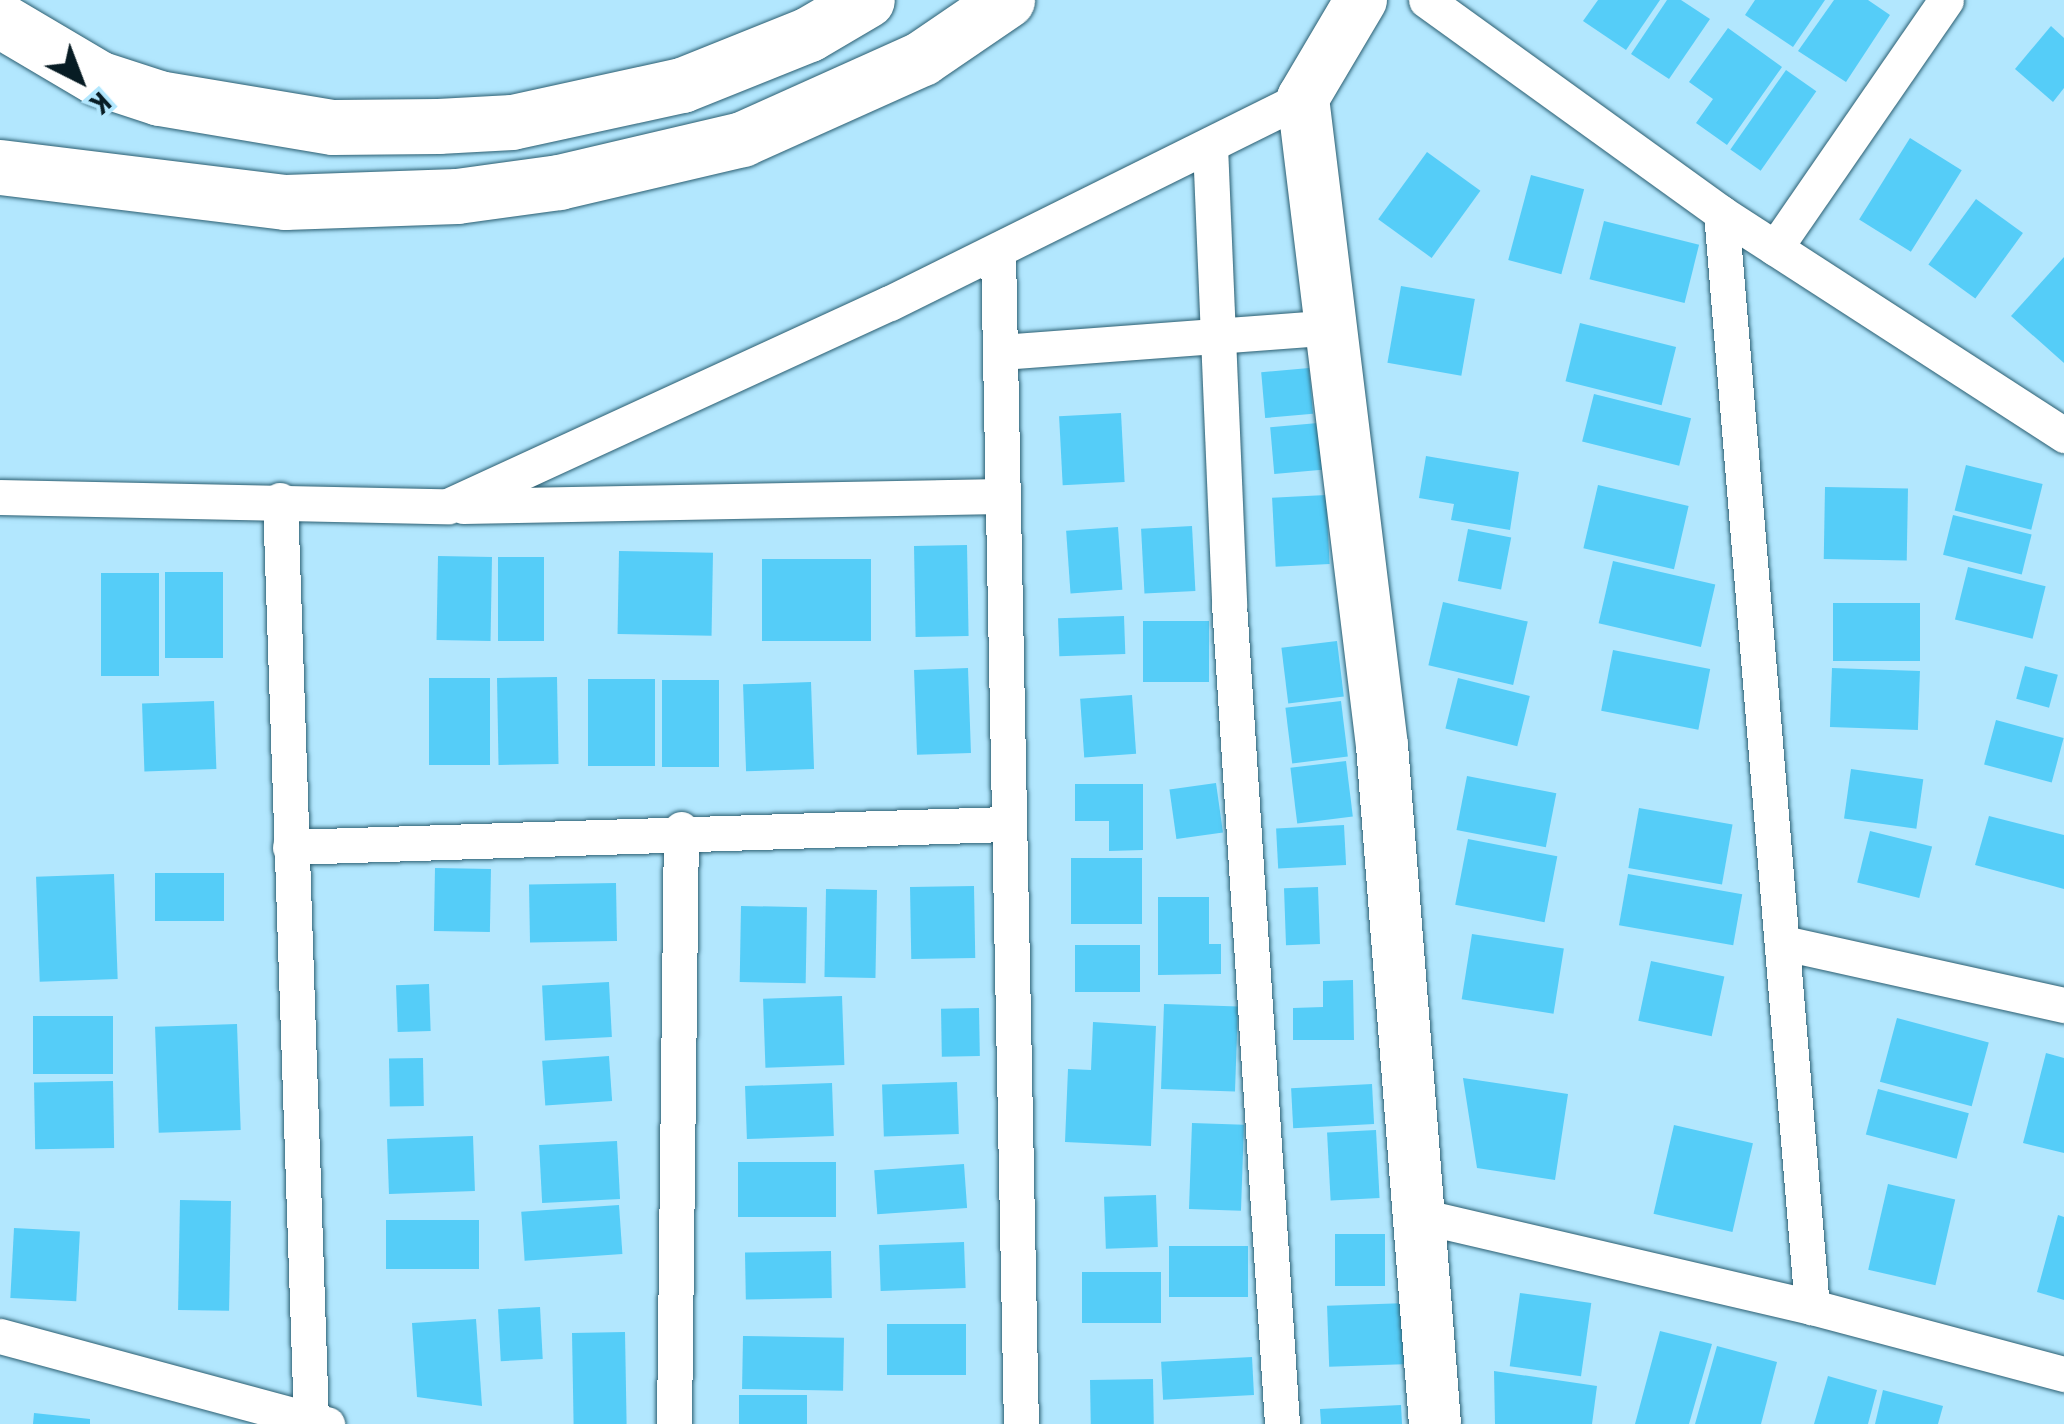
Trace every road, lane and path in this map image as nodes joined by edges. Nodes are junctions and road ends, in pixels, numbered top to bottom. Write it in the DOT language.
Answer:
graph roads {
  1 [pos="867,0"];
  2 [pos="1007,0"];
  3 [pos="1362,0"];
  4 [pos="1426,0"];
  5 [pos="1946,0"];
  6 [pos="0,20"];
  7 [pos="1303,98"];
  8 [pos="1210,146"];
  9 [pos="0,167"];
  10 [pos="1721,212"];
  11 [pos="1775,248"];
  12 [pos="998,252"];
  13 [pos="1331,327"];
  14 [pos="1217,335"];
  15 [pos="1002,352"];
  16 [pos="2064,434"];
  17 [pos="1002,496"];
  18 [pos="0,497"];
  19 [pos="280,500"];
  20 [pos="448,506"];
  21 [pos="1005,824"];
  22 [pos="680,830"];
  23 [pos="290,847"];
  24 [pos="1784,943"];
  25 [pos="2064,1004"];
  26 [pos="1416,1214"];
  27 [pos="1812,1307"];
  28 [pos="0,1336"];
  29 [pos="2064,1374"];
  30 [pos="319,1421"];
  31 [pos="674,1424"];
  32 [pos="1022,1424"];
  33 [pos="1282,1424"];
  34 [pos="1435,1424"];
  1 -- 6 [label="highway"];
  2 -- 9 [label="highway"];
  3 -- 7 [label="main road"];
  4 -- 10 [label="street"];
  5 -- 11 [label="street"];
  7 -- 8 [label="street"];
  7 -- 13 [label="main road"];
  8 -- 12 [label="street"];
  8 -- 14 [label="street"];
  10 -- 11 [label="street"];
  10 -- 24 [label="street"];
  11 -- 16 [label="street"];
  12 -- 15 [label="street"];
  12 -- 20 [label="street"];
  13 -- 14 [label="street"];
  13 -- 26 [label="main road"];
  14 -- 15 [label="street"];
  14 -- 33 [label="street"];
  15 -- 17 [label="street"];
  17 -- 20 [label="street"];
  17 -- 21 [label="street"];
  18 -- 19 [label="street"];
  19 -- 20 [label="street"];
  19 -- 23 [label="street"];
  21 -- 22 [label="street"];
  21 -- 32 [label="street"];
  22 -- 23 [label="street"];
  22 -- 31 [label="street"];
  23 -- 30 [label="street"];
  24 -- 25 [label="street"];
  24 -- 27 [label="street"];
  26 -- 27 [label="street"];
  26 -- 34 [label="main road"];
  27 -- 29 [label="street"];
  28 -- 30 [label="street"];
}
